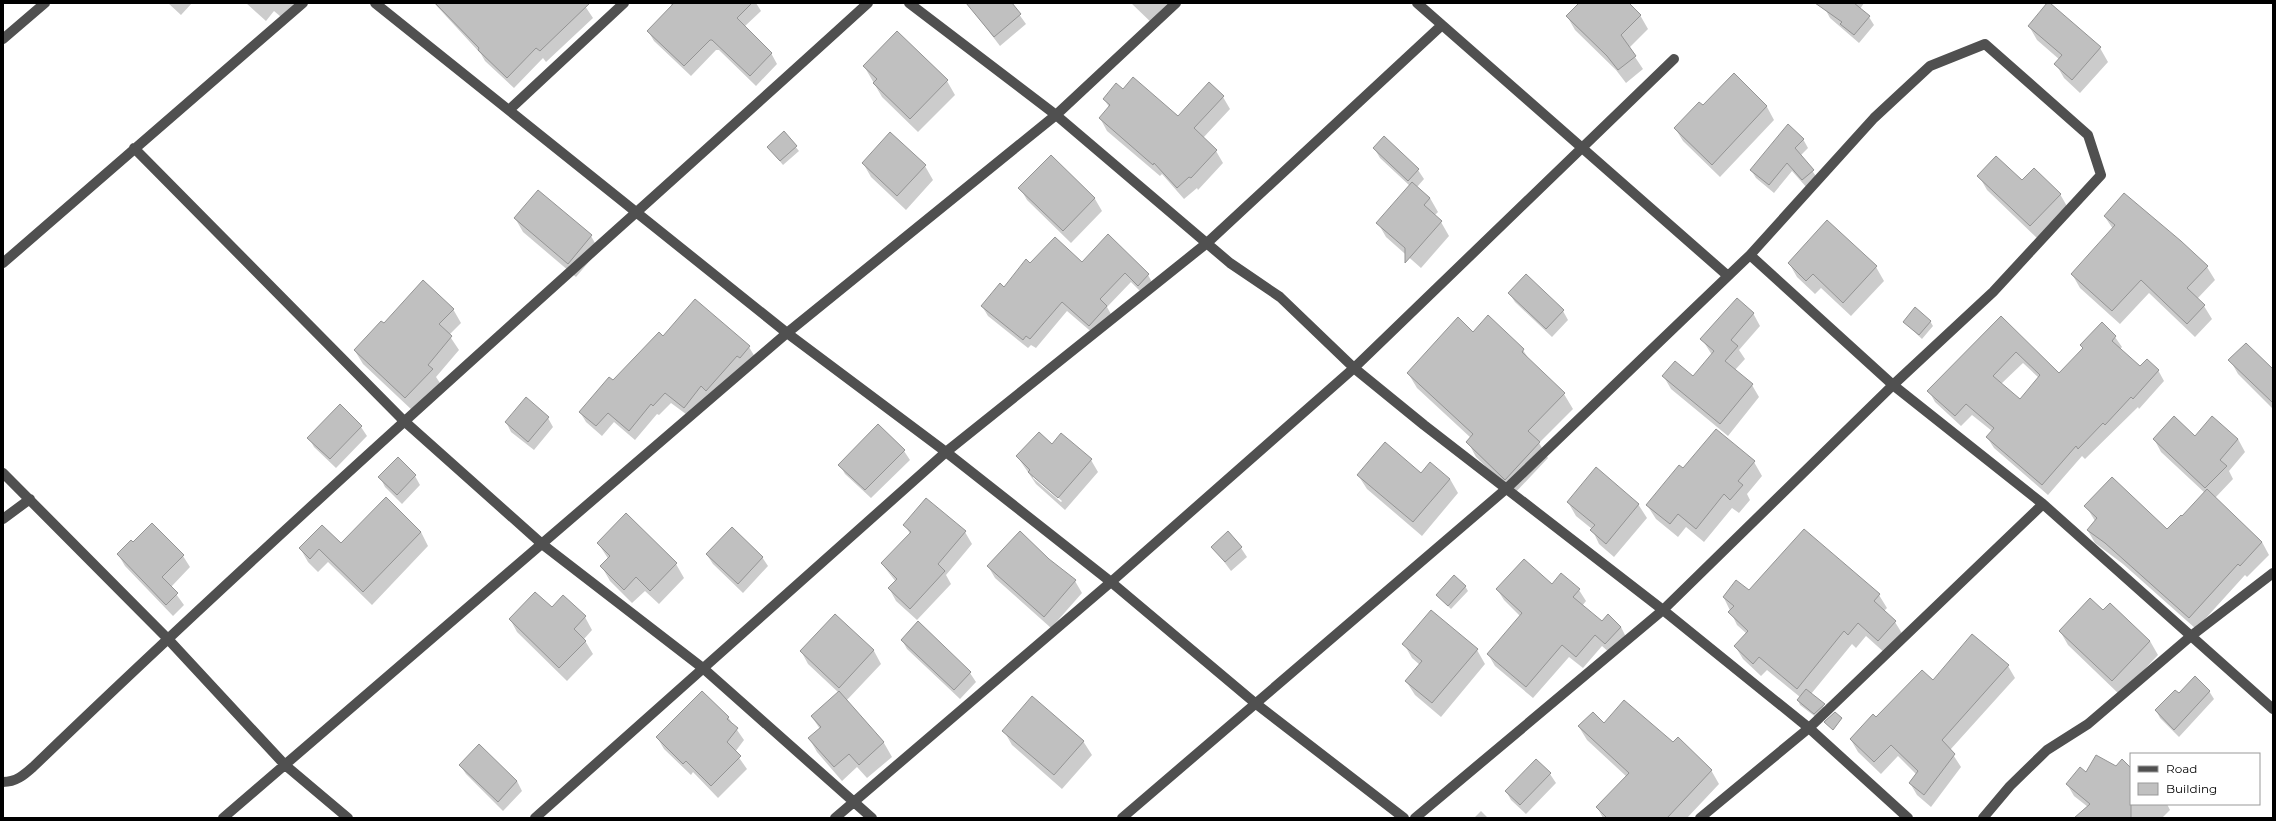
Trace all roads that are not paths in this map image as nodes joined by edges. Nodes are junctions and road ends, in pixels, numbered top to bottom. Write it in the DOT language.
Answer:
graph roads {
  1 [pos="45,3"];
  2 [pos="303,3"];
  3 [pos="375,3"];
  4 [pos="624,3"];
  5 [pos="868,3"];
  6 [pos="909,3"];
  7 [pos="1176,3"];
  8 [pos="1417,3"];
  9 [pos="1442,25"];
  10 [pos="3,39"];
  11 [pos="1674,59"];
  12 [pos="509,110"];
  13 [pos="1056,115"];
  14 [pos="134,148"];
  15 [pos="1581,149"];
  16 [pos="638,213"];
  17 [pos="1207,243"];
  18 [pos="1750,255"];
  19 [pos="3,263"];
  20 [pos="1728,276"];
  21 [pos="787,333"];
  22 [pos="1354,368"];
  23 [pos="1893,385"];
  24 [pos="403,420"];
  25 [pos="946,452"];
  26 [pos="3,473"];
  27 [pos="1506,489"];
  28 [pos="30,498"];
  29 [pos="2043,504"];
  30 [pos="3,519"];
  31 [pos="542,544"];
  32 [pos="2273,573"];
  33 [pos="1111,582"];
  34 [pos="1663,610"];
  35 [pos="2191,636"];
  36 [pos="167,638"];
  37 [pos="704,669"];
  38 [pos="1255,703"];
  39 [pos="2273,709"];
  40 [pos="1809,728"];
  41 [pos="285,765"];
  42 [pos="3,782"];
  43 [pos="854,802"];
  44 [pos="223,818"];
  45 [pos="348,818"];
  46 [pos="535,818"];
  47 [pos="835,818"];
  48 [pos="872,818"];
  49 [pos="1122,818"];
  50 [pos="1404,818"];
  51 [pos="1415,818"];
  52 [pos="1700,818"];
  53 [pos="1908,818"];
  54 [pos="1984,818"];
  1 -- 10 [label="street"];
  2 -- 14 [label="street"];
  3 -- 12 [label="street"];
  4 -- 12 [label="street"];
  5 -- 16 [label="street"];
  6 -- 13 [label="street"];
  7 -- 13 [label="street"];
  8 -- 9 [label="street"];
  9 -- 15 [label="street"];
  9 -- 17 [label="street"];
  11 -- 15 [label="street"];
  12 -- 16 [label="street"];
  13 -- 17 [label="street"];
  13 -- 21 [label="street"];
  14 -- 19 [label="street"];
  14 -- 24 [label="street"];
  15 -- 20 [label="street"];
  15 -- 22 [label="street"];
  16 -- 21 [label="street"];
  16 -- 24 [label="street"];
  17 -- 22 [label="street"];
  17 -- 25 [label="street"];
  18 -- 20 [label="street"];
  18 -- 23 [label="street"];
  18 -- 23 [label="street"];
  20 -- 27 [label="street"];
  21 -- 25 [label="street"];
  21 -- 31 [label="street"];
  22 -- 27 [label="street"];
  22 -- 33 [label="street"];
  23 -- 29 [label="street"];
  23 -- 34 [label="street"];
  24 -- 31 [label="street"];
  24 -- 36 [label="street"];
  25 -- 33 [label="street"];
  25 -- 37 [label="street"];
  26 -- 28 [label="street"];
  27 -- 34 [label="street"];
  27 -- 38 [label="street"];
  28 -- 30 [label="street"];
  28 -- 36 [label="street"];
  29 -- 35 [label="street"];
  29 -- 40 [label="street"];
  31 -- 37 [label="street"];
  31 -- 41 [label="street"];
  32 -- 35 [label="street"];
  33 -- 38 [label="street"];
  33 -- 43 [label="street"];
  34 -- 40 [label="street"];
  34 -- 51 [label="street"];
  35 -- 39 [label="street"];
  35 -- 54 [label="street"];
  36 -- 41 [label="street"];
  36 -- 42 [label="street"];
  37 -- 43 [label="street"];
  37 -- 46 [label="street"];
  38 -- 49 [label="street"];
  38 -- 50 [label="street"];
  40 -- 52 [label="street"];
  40 -- 53 [label="street"];
  41 -- 44 [label="street"];
  41 -- 45 [label="street"];
  43 -- 47 [label="street"];
  43 -- 48 [label="street"];
}
